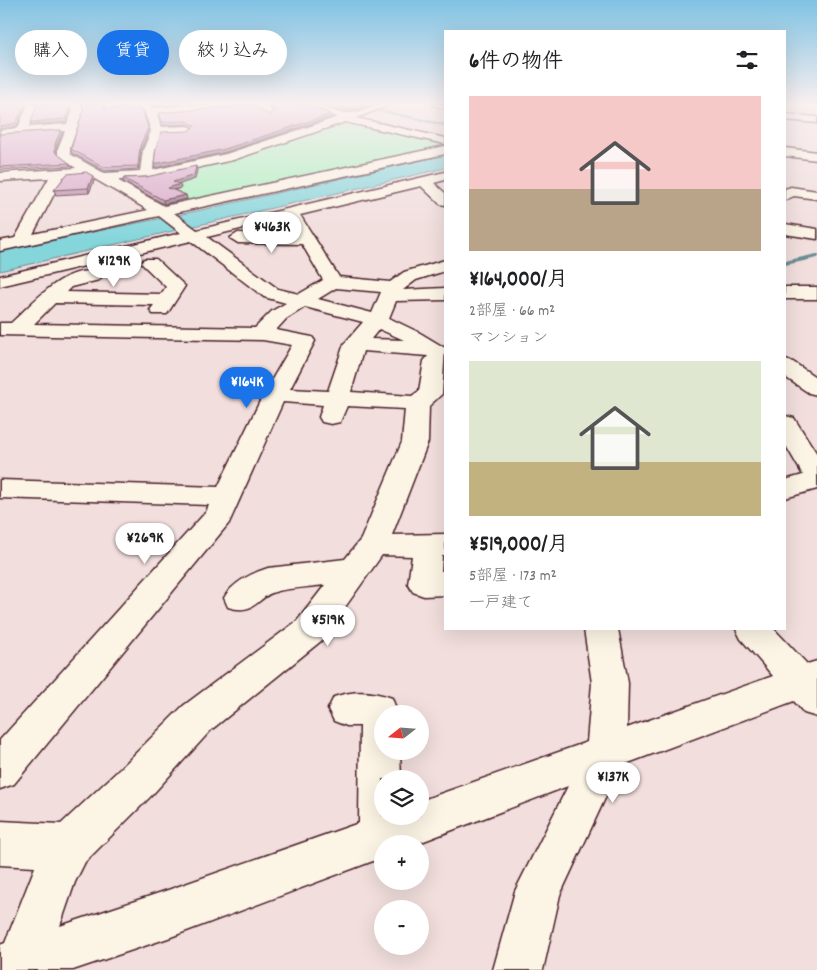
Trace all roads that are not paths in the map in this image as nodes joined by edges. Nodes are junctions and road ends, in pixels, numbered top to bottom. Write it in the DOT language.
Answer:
graph roads {
  1 [pos="61,149"];
  2 [pos="152,149"];
  3 [pos="251,149"];
  4 [pos="444,150"];
  5 [pos="790,150"];
  6 [pos="817,156"];
  7 [pos="130,162"];
  8 [pos="147,168"];
  9 [pos="93,169"];
  10 [pos="58,173"];
  11 [pos="444,176"];
  12 [pos="0,178"];
  13 [pos="424,182"];
  14 [pos="161,185"];
  15 [pos="176,195"];
  16 [pos="786,195"];
  17 [pos="817,195"];
  18 [pos="444,200"];
  19 [pos="190,205"];
  20 [pos="163,212"];
  21 [pos="291,213"];
  22 [pos="247,224"];
  23 [pos="786,229"];
  24 [pos="817,234"];
  25 [pos="196,236"];
  26 [pos="238,238"];
  27 [pos="307,239"];
  28 [pos="21,242"];
  29 [pos="0,246"];
  30 [pos="219,253"];
  31 [pos="150,263"];
  32 [pos="444,265"];
  33 [pos="0,280"];
  34 [pos="333,282"];
  35 [pos="392,292"];
  36 [pos="786,293"];
  37 [pos="817,293"];
  38 [pos="444,294"];
  39 [pos="50,297"];
  40 [pos="168,300"];
  41 [pos="301,301"];
  42 [pos="377,320"];
  43 [pos="8,329"];
  44 [pos="145,332"];
  45 [pos="263,334"];
  46 [pos="355,344"];
  47 [pos="786,352"];
  48 [pos="439,354"];
  49 [pos="804,378"];
  50 [pos="275,395"];
  51 [pos="431,403"];
  52 [pos="333,408"];
  53 [pos="786,425"];
  54 [pos="817,475"];
  55 [pos="817,480"];
  56 [pos="0,489"];
  57 [pos="786,490"];
  58 [pos="228,496"];
  59 [pos="374,543"];
  60 [pos="436,545"];
  61 [pos="353,570"];
  62 [pos="444,583"];
  63 [pos="240,598"];
  64 [pos="601,630"];
  65 [pos="754,630"];
  66 [pos="811,686"];
  67 [pos="347,709"];
  68 [pos="606,753"];
  69 [pos="0,770"];
  70 [pos="381,835"];
  71 [pos="384,835"];
  72 [pos="374,839"];
  73 [pos="0,843"];
  74 [pos="69,846"];
  75 [pos="11,966"];
  76 [pos="518,970"];
  1 -- 9 [label="street"];
  2 -- 8 [label="street"];
  3 -- 8 [label="street"];
  4 -- 19 [label="street"];
  5 -- 6 [label="street"];
  7 -- 8 [label="street"];
  8 -- 9 [label="street"];
  8 -- 14 [label="street"];
  9 -- 10 [label="street"];
  9 -- 20 [label="street"];
  10 -- 12 [label="street"];
  10 -- 28 [label="street"];
  11 -- 13 [label="street"];
  13 -- 18 [label="street"];
  13 -- 21 [label="street"];
  15 -- 19 [label="street"];
  16 -- 17 [label="street"];
  19 -- 20 [label="street"];
  20 -- 25 [label="street"];
  20 -- 28 [label="street"];
  21 -- 22 [label="street"];
  21 -- 27 [label="street"];
  22 -- 25 [label="street"];
  22 -- 26 [label="street"];
  23 -- 24 [label="street"];
  25 -- 30 [label="street"];
  25 -- 33 [label="street"];
  26 -- 27 [label="street"];
  26 -- 30 [label="street"];
  27 -- 34 [label="street"];
  28 -- 29 [label="street"];
  30 -- 31 [label="street"];
  30 -- 41 [label="street"];
  31 -- 39 [label="street"];
  31 -- 40 [label="street"];
  32 -- 35 [label="street"];
  34 -- 35 [label="street"];
  34 -- 41 [label="street"];
  35 -- 38 [label="street"];
  35 -- 42 [label="street"];
  36 -- 37 [label="street"];
  39 -- 40 [label="street"];
  39 -- 43 [label="street"];
  40 -- 44 [label="street"];
  41 -- 42 [label="street"];
  41 -- 45 [label="street"];
  42 -- 46 [label="street"];
  42 -- 48 [label="street"];
  43 -- 44 [label="street"];
  44 -- 45 [label="street"];
  45 -- 50 [label="street"];
  46 -- 48 [label="street"];
  46 -- 52 [label="street"];
  47 -- 49 [label="street"];
  48 -- 51 [label="street"];
  50 -- 52 [label="street"];
  50 -- 58 [label="street"];
  51 -- 52 [label="street"];
  51 -- 59 [label="street"];
  53 -- 54 [label="street"];
  55 -- 57 [label="street"];
  56 -- 58 [label="street"];
  58 -- 69 [label="street"];
  59 -- 60 [label="street"];
  59 -- 61 [label="street"];
  60 -- 62 [label="street"];
  61 -- 63 [label="street"];
  61 -- 74 [label="street"];
  64 -- 68 [label="street"];
  65 -- 66 [label="street"];
  66 -- 68 [label="street"];
  67 -- 70 [label="street"];
  68 -- 71 [label="street"];
  68 -- 76 [label="street"];
  72 -- 75 [label="street"];
  73 -- 74 [label="street"];
  74 -- 75 [label="street"];
}
